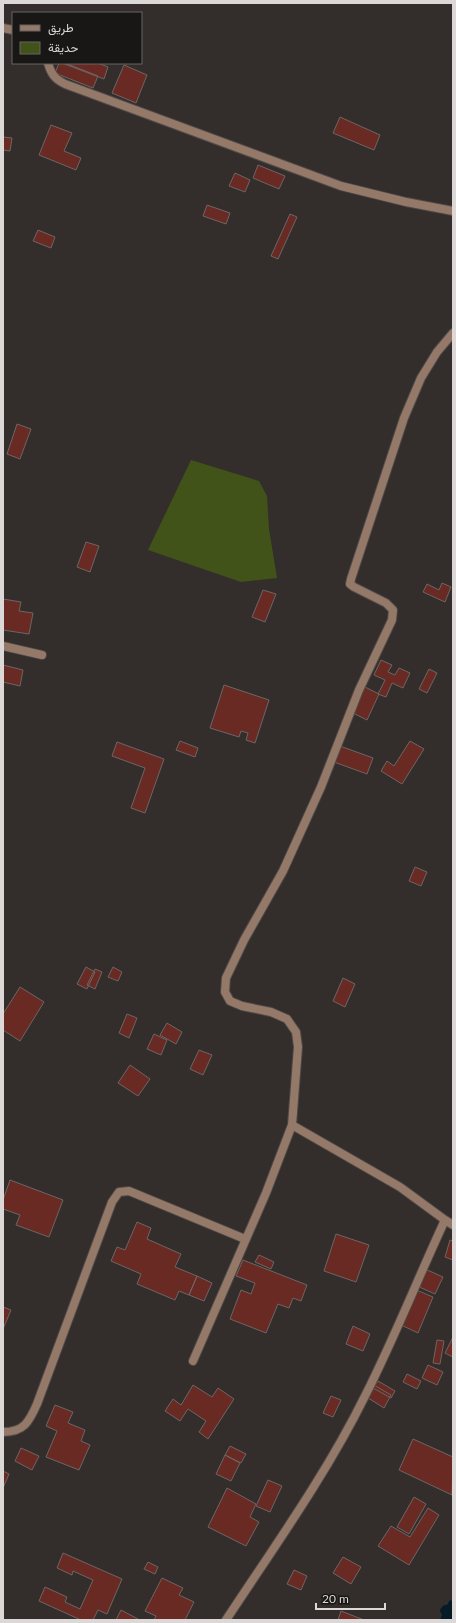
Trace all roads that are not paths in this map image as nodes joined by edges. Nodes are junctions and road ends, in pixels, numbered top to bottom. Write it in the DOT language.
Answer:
graph roads {
  1 [pos="48,64"];
  2 [pos="453,211"];
  3 [pos="453,333"];
  4 [pos="3,646"];
  5 [pos="42,655"];
  6 [pos="292,1125"];
  7 [pos="445,1220"];
  8 [pos="453,1225"];
  9 [pos="245,1239"];
  10 [pos="193,1361"];
  11 [pos="3,1432"];
  12 [pos="226,1620"];
  1 -- 2 [label="street"];
  3 -- 6 [label="street"];
  4 -- 5 [label="street"];
  6 -- 7 [label="street"];
  6 -- 9 [label="street"];
  7 -- 8 [label="street"];
  7 -- 12 [label="street"];
  9 -- 10 [label="street"];
  9 -- 11 [label="street"];
}
